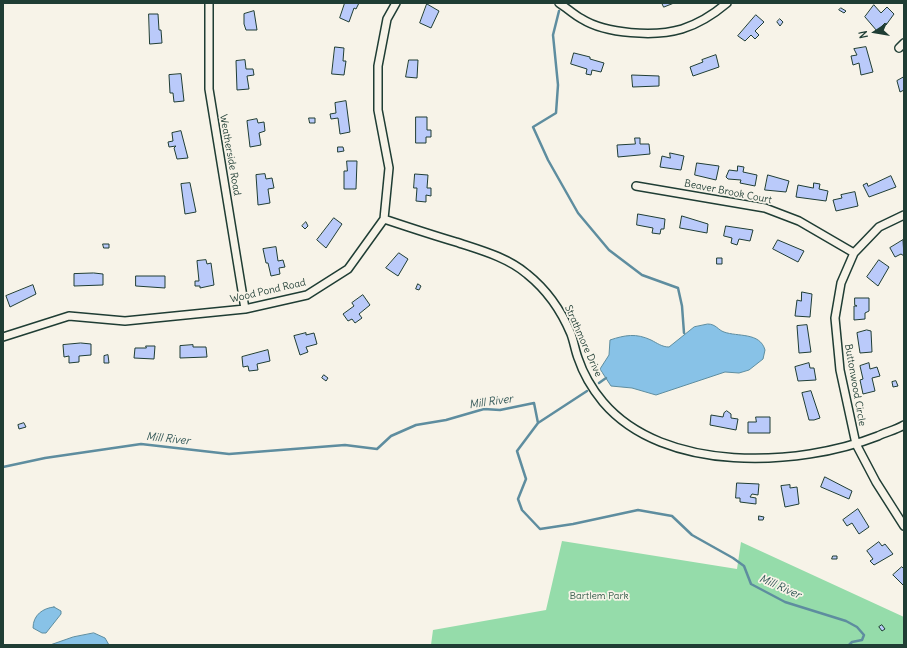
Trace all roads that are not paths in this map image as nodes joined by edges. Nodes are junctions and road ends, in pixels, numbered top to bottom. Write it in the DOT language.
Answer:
graph roads {
  1 [pos="209,3"];
  2 [pos="396,3"];
  3 [pos="559,3"];
  4 [pos="727,3"];
  5 [pos="636,186"];
  6 [pos="904,214"];
  7 [pos="384,219"];
  8 [pos="854,253"];
  9 [pos="245,309"];
  10 [pos="3,337"];
  11 [pos="904,425"];
  12 [pos="856,444"];
  13 [pos="904,526"];
  1 -- 9 [label="street, Weatherside Road"];
  2 -- 7 [label="street"];
  3 -- 4 [label="street"];
  5 -- 8 [label="street, Beaver Brook Court"];
  6 -- 8 [label="street, Buttonwood Circle"];
  7 -- 9 [label="street, Wood Pond Road"];
  7 -- 12 [label="street, Strathmore Drive"];
  8 -- 12 [label="street, Buttonwood Circle"];
  9 -- 10 [label="street, Wood Pond Road"];
  11 -- 12 [label="street, Strathmore Drive"];
  12 -- 13 [label="street, Buttonwood Circle"];
}
